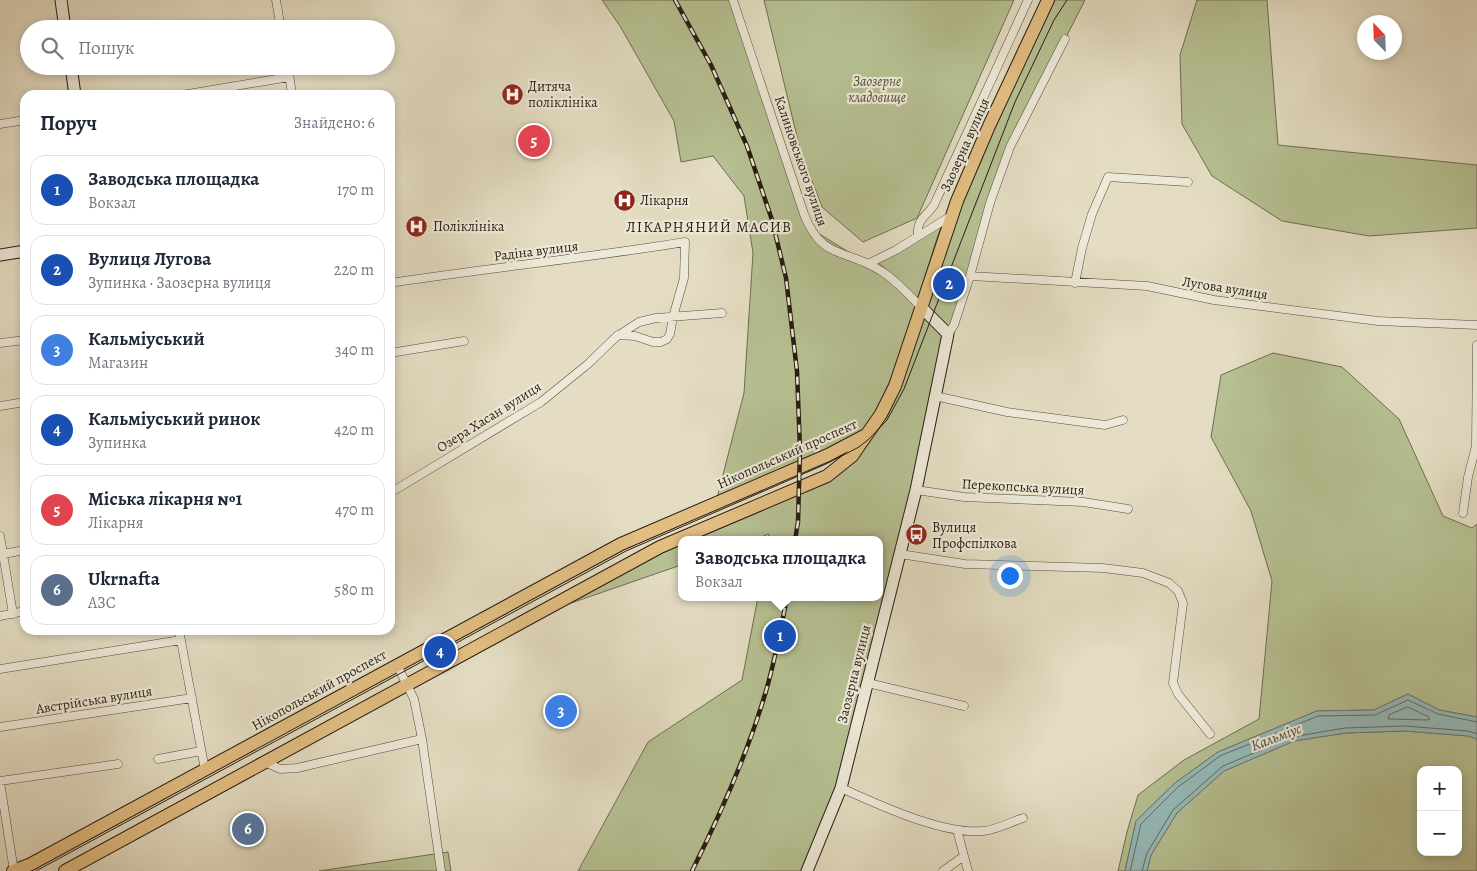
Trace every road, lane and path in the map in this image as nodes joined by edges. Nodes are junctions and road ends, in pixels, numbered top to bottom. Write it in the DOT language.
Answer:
graph roads {
  1 [pos="61,0"];
  2 [pos="276,0"];
  3 [pos="732,0"];
  4 [pos="1028,0"];
  5 [pos="1048,0"];
  6 [pos="64,20"];
  7 [pos="279,20"];
  8 [pos="1065,39"];
  9 [pos="73,75"];
  10 [pos="290,77"];
  11 [pos="75,90"];
  12 [pos="212,90"];
  13 [pos="291,90"];
  14 [pos="20,121"];
  15 [pos="0,124"];
  16 [pos="1188,182"];
  17 [pos="950,216"];
  18 [pos="918,236"];
  19 [pos="20,252"];
  20 [pos="0,255"];
  21 [pos="868,264"];
  22 [pos="970,276"];
  23 [pos="395,282"];
  24 [pos="1076,283"];
  25 [pos="921,307"];
  26 [pos="722,313"];
  27 [pos="673,317"];
  28 [pos="1477,325"];
  29 [pos="948,334"];
  30 [pos="618,335"];
  31 [pos="20,341"];
  32 [pos="464,341"];
  33 [pos="0,343"];
  34 [pos="1477,345"];
  35 [pos="395,352"];
  36 [pos="935,396"];
  37 [pos="20,403"];
  38 [pos="0,406"];
  39 [pos="1123,420"];
  40 [pos="868,433"];
  41 [pos="395,490"];
  42 [pos="916,490"];
  43 [pos="1128,509"];
  44 [pos="1463,512"];
  45 [pos="0,536"];
  46 [pos="686,536"];
  47 [pos="678,539"];
  48 [pos="20,551"];
  49 [pos="3,554"];
  50 [pos="900,554"];
  51 [pos="20,613"];
  52 [pos="12,614"];
  53 [pos="0,616"];
  54 [pos="180,635"];
  55 [pos="181,640"];
  56 [pos="397,665"];
  57 [pos="0,668"];
  58 [pos="868,683"];
  59 [pos="407,685"];
  60 [pos="192,698"];
  61 [pos="964,706"];
  62 [pos="0,727"];
  63 [pos="1210,734"];
  64 [pos="422,739"];
  65 [pos="201,752"];
  66 [pos="158,758"];
  67 [pos="265,762"];
  68 [pos="118,764"];
  69 [pos="205,770"];
  70 [pos="0,781"];
  71 [pos="841,788"];
  72 [pos="209,793"];
  73 [pos="1023,818"];
  74 [pos="957,830"];
  75 [pos="964,856"];
  76 [pos="14,871"];
  77 [pos="65,871"];
  78 [pos="441,871"];
  79 [pos="807,871"];
  80 [pos="943,871"];
  81 [pos="968,871"];
  1 -- 6 [label="street"];
  2 -- 7 [label="street"];
  3 -- 21 [label="street, Калиновського вулиця"];
  4 -- 18 [label="street"];
  5 -- 17 [label="main road, Заозерна вулиця"];
  8 -- 22 [label="street, Заозерна вулиця"];
  9 -- 11 [label="street"];
  10 -- 12 [label="street"];
  10 -- 13 [label="street"];
  14 -- 15 [label="street"];
  16 -- 24 [label="street"];
  17 -- 18 [label="street"];
  17 -- 25 [label="main road, Заозерна вулиця"];
  18 -- 21 [label="street"];
  19 -- 20 [label="street"];
  21 -- 25 [label="street, Калиновського вулиця"];
  22 -- 24 [label="street, Лугова вулиця"];
  22 -- 29 [label="street, Заозерна вулиця"];
  23 -- 27 [label="street, Радіна вулиця"];
  24 -- 28 [label="street, Лугова вулиця"];
  25 -- 29 [label="street"];
  25 -- 40 [label="main road, Заозерна вулиця"];
  26 -- 27 [label="street, Озера Хасан вулиця"];
  27 -- 30 [label="street, Озера Хасан вулиця"];
  27 -- 30 [label="street"];
  29 -- 36 [label="street, Заозерна вулиця"];
  30 -- 41 [label="street, Озера Хасан вулиця"];
  31 -- 33 [label="street"];
  32 -- 35 [label="street"];
  34 -- 44 [label="street"];
  36 -- 39 [label="street"];
  36 -- 42 [label="street, Заозерна вулиця"];
  37 -- 38 [label="street"];
  40 -- 46 [label="main road, Нікопольський проспект"];
  40 -- 56 [label="main road, Нікопольський проспект"];
  42 -- 43 [label="street, Перекопська вулиця"];
  42 -- 50 [label="street, Заозерна вулиця"];
  45 -- 49 [label="street"];
  47 -- 59 [label="main road, Нікопольський проспект"];
  48 -- 49 [label="street"];
  49 -- 52 [label="street"];
  50 -- 58 [label="street, Заозерна вулиця"];
  50 -- 63 [label="street"];
  51 -- 52 [label="street"];
  52 -- 53 [label="street"];
  54 -- 55 [label="street"];
  55 -- 57 [label="street"];
  55 -- 60 [label="street"];
  56 -- 59 [label="street"];
  56 -- 69 [label="main road, Нікопольський проспект"];
  58 -- 61 [label="street"];
  58 -- 71 [label="street, Заозерна вулиця"];
  59 -- 64 [label="street"];
  59 -- 67 [label="main road, Нікопольський проспект"];
  60 -- 62 [label="street, Австрійська вулиця"];
  60 -- 65 [label="street"];
  64 -- 67 [label="street"];
  64 -- 78 [label="street"];
  65 -- 66 [label="street"];
  65 -- 69 [label="street"];
  67 -- 72 [label="main road, Нікопольський проспект"];
  68 -- 70 [label="street"];
  69 -- 72 [label="main road"];
  69 -- 76 [label="main road, Нікопольський проспект"];
  70 -- 76 [label="street"];
  71 -- 74 [label="street"];
  71 -- 79 [label="street, Заозерна вулиця"];
  72 -- 77 [label="main road, Нікопольський проспект"];
  73 -- 74 [label="street"];
  74 -- 75 [label="street"];
  75 -- 80 [label="street"];
  75 -- 81 [label="street"];
}
